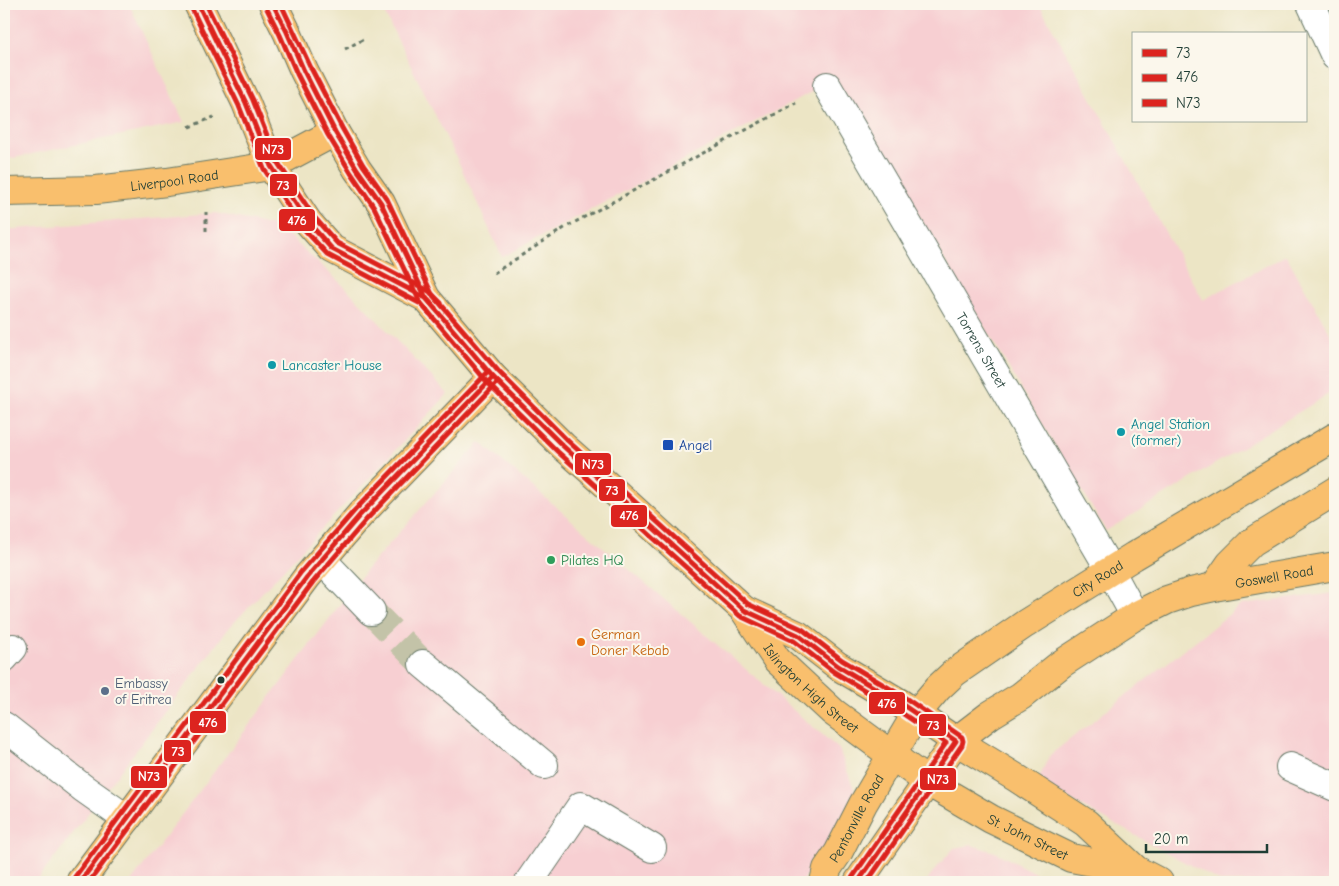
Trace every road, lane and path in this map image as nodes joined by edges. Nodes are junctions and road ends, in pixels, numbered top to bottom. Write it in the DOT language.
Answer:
graph roads {
  1 [pos="198,4"];
  2 [pos="273,4"];
  3 [pos="1311,4"];
  4 [pos="364,39"];
  5 [pos="345,49"];
  6 [pos="1335,56"];
  7 [pos="827,86"];
  8 [pos="215,116"];
  9 [pos="189,126"];
  10 [pos="335,132"];
  11 [pos="271,166"];
  12 [pos="4,192"];
  13 [pos="206,210"];
  14 [pos="206,231"];
  15 [pos="494,273"];
  16 [pos="426,298"];
  17 [pos="493,377"];
  18 [pos="1335,437"];
  19 [pos="1335,491"];
  20 [pos="322,560"];
  21 [pos="1335,566"];
  22 [pos="1110,572"];
  23 [pos="1214,587"];
  24 [pos="744,610"];
  25 [pos="371,611"];
  26 [pos="1135,616"];
  27 [pos="422,664"];
  28 [pos="916,714"];
  29 [pos="4,726"];
  30 [pos="956,741"];
  31 [pos="891,755"];
  32 [pos="544,765"];
  33 [pos="1290,767"];
  34 [pos="928,782"];
  35 [pos="1335,787"];
  36 [pos="127,819"];
  37 [pos="652,848"];
  38 [pos="1148,876"];
  39 [pos="80,882"];
  40 [pos="529,882"];
  41 [pos="824,882"];
  42 [pos="858,882"];
  1 -- 11 [label="main road"];
  2 -- 10 [label="main road"];
  3 -- 6 [label="street"];
  4 -- 5 [label="path"];
  7 -- 15 [label="path"];
  7 -- 22 [label="street, Torrens Street"];
  8 -- 9 [label="path"];
  10 -- 11 [label="main road, Liverpool Road"];
  10 -- 16 [label="main road"];
  11 -- 12 [label="main road, Liverpool Road"];
  11 -- 16 [label="main road"];
  13 -- 14 [label="path"];
  16 -- 17 [label="main road, Islington High Street"];
  17 -- 20 [label="main road"];
  17 -- 24 [label="main road, Islington High Street"];
  18 -- 22 [label="main road, City Road"];
  19 -- 23 [label="main road"];
  20 -- 25 [label="street"];
  20 -- 36 [label="main road"];
  21 -- 23 [label="main road, Goswell Road"];
  22 -- 26 [label="street, Torrens Street"];
  22 -- 28 [label="main road, City Road"];
  23 -- 26 [label="main road"];
  24 -- 28 [label="main road, Islington High Street"];
  24 -- 31 [label="main road, Islington High Street"];
  26 -- 30 [label="main road"];
  27 -- 32 [label="street"];
  28 -- 30 [label="main road, Islington High Street"];
  28 -- 31 [label="main road, City Road"];
  29 -- 36 [label="street"];
  30 -- 34 [label="main road"];
  30 -- 38 [label="main road, St. John Street"];
  31 -- 34 [label="main road, Islington High Street"];
  31 -- 41 [label="main road, Pentonville Road"];
  33 -- 35 [label="street"];
  34 -- 38 [label="main road, St. John Street"];
  34 -- 42 [label="main road"];
  36 -- 39 [label="main road"];
  37 -- 40 [label="street"];
}
